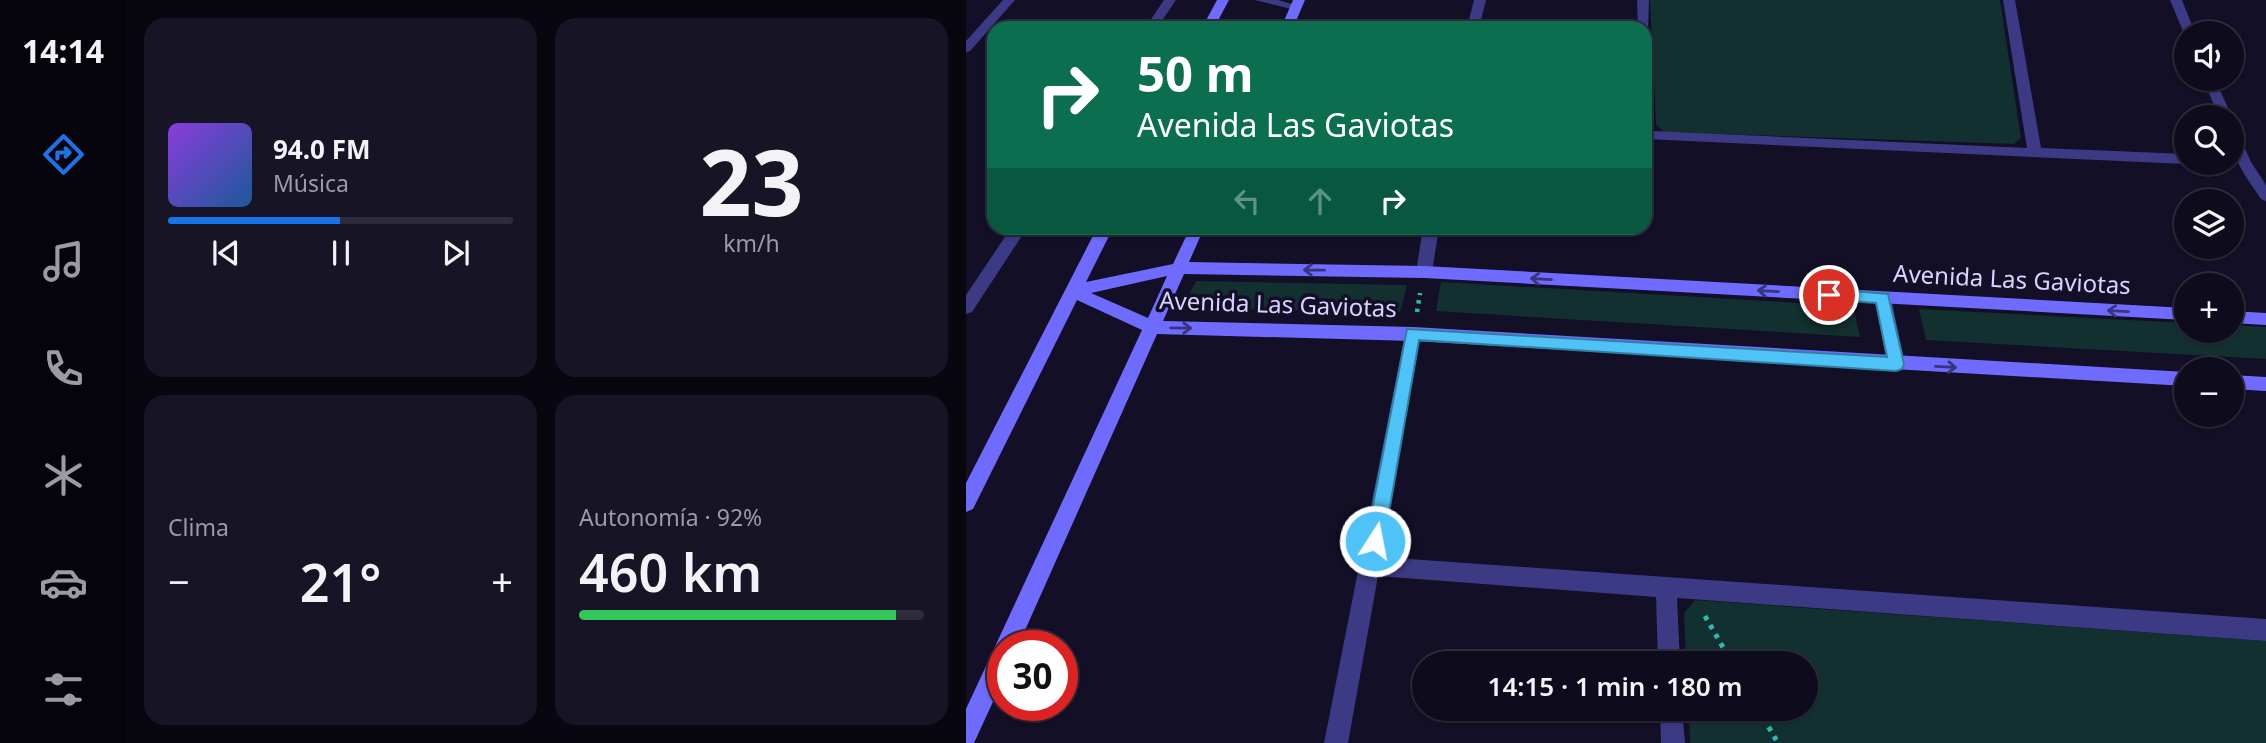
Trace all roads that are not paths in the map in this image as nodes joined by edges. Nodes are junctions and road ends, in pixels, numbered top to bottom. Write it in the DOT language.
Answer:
graph roads {
  1 [pos="1009,0"];
  2 [pos="1170,0"];
  3 [pos="1223,0"];
  4 [pos="1261,0"];
  5 [pos="1480,0"];
  6 [pos="1643,0"];
  7 [pos="2009,0"];
  8 [pos="2175,0"];
  9 [pos="1298,3"];
  10 [pos="990,21"];
  11 [pos="1156,21"];
  12 [pos="1212,21"];
  13 [pos="1290,21"];
  14 [pos="1475,21"];
  15 [pos="1644,21"];
  16 [pos="2184,21"];
  17 [pos="987,25"];
  18 [pos="966,48"];
  19 [pos="1652,135"];
  20 [pos="2035,153"];
  21 [pos="2174,159"];
  22 [pos="2244,170"];
  23 [pos="2266,196"];
  24 [pos="1014,235"];
  25 [pos="1101,235"];
  26 [pos="1194,235"];
  27 [pos="1430,235"];
  28 [pos="1179,268"];
  29 [pos="1424,272"];
  30 [pos="1072,291"];
  31 [pos="1883,298"];
  32 [pos="966,308"];
  33 [pos="2174,313"];
  34 [pos="2244,318"];
  35 [pos="2266,319"];
  36 [pos="1152,327"];
  37 [pos="1413,334"];
  38 [pos="1896,364"];
  39 [pos="2174,378"];
  40 [pos="2244,383"];
  41 [pos="2266,384"];
  42 [pos="966,503"];
  43 [pos="1371,566"];
  44 [pos="1666,588"];
  45 [pos="1014,630"];
  46 [pos="2266,630"];
  47 [pos="1669,651"];
  48 [pos="987,689"];
  49 [pos="1672,721"];
  50 [pos="966,735"];
  51 [pos="1336,743"];
  52 [pos="1673,743"];
  1 -- 10 [label="street"];
  2 -- 11 [label="street"];
  3 -- 12 [label="street"];
  4 -- 9 [label="street"];
  5 -- 14 [label="street"];
  6 -- 15 [label="street"];
  7 -- 20 [label="street"];
  8 -- 16 [label="street"];
  9 -- 13 [label="street"];
  17 -- 18 [label="street"];
  19 -- 20 [label="street"];
  20 -- 21 [label="street"];
  22 -- 23 [label="street"];
  24 -- 32 [label="street"];
  25 -- 30 [label="street"];
  26 -- 28 [label="street"];
  27 -- 29 [label="street"];
  29 -- 28 [label="street, Avenida Las Gaviotas, one-way"];
  28 -- 30 [label="street, Avenida Las Gaviotas"];
  28 -- 36 [label="street"];
  31 -- 29 [label="street, Avenida Las Gaviotas, one-way"];
  30 -- 36 [label="street, Avenida Las Gaviotas"];
  30 -- 42 [label="street"];
  33 -- 31 [label="street, Avenida Las Gaviotas, one-way"];
  31 -- 38 [label="street"];
  34 -- 35 [label="street"];
  36 -- 37 [label="street, Avenida Las Gaviotas, one-way"];
  36 -- 45 [label="street"];
  37 -- 38 [label="street, Avenida Las Gaviotas"];
  37 -- 43 [label="street"];
  38 -- 39 [label="street, Avenida Las Gaviotas, one-way"];
  40 -- 41 [label="street"];
  43 -- 44 [label="street"];
  43 -- 51 [label="street"];
  44 -- 46 [label="street"];
  44 -- 47 [label="street"];
  48 -- 50 [label="street"];
  49 -- 52 [label="street"];
}
